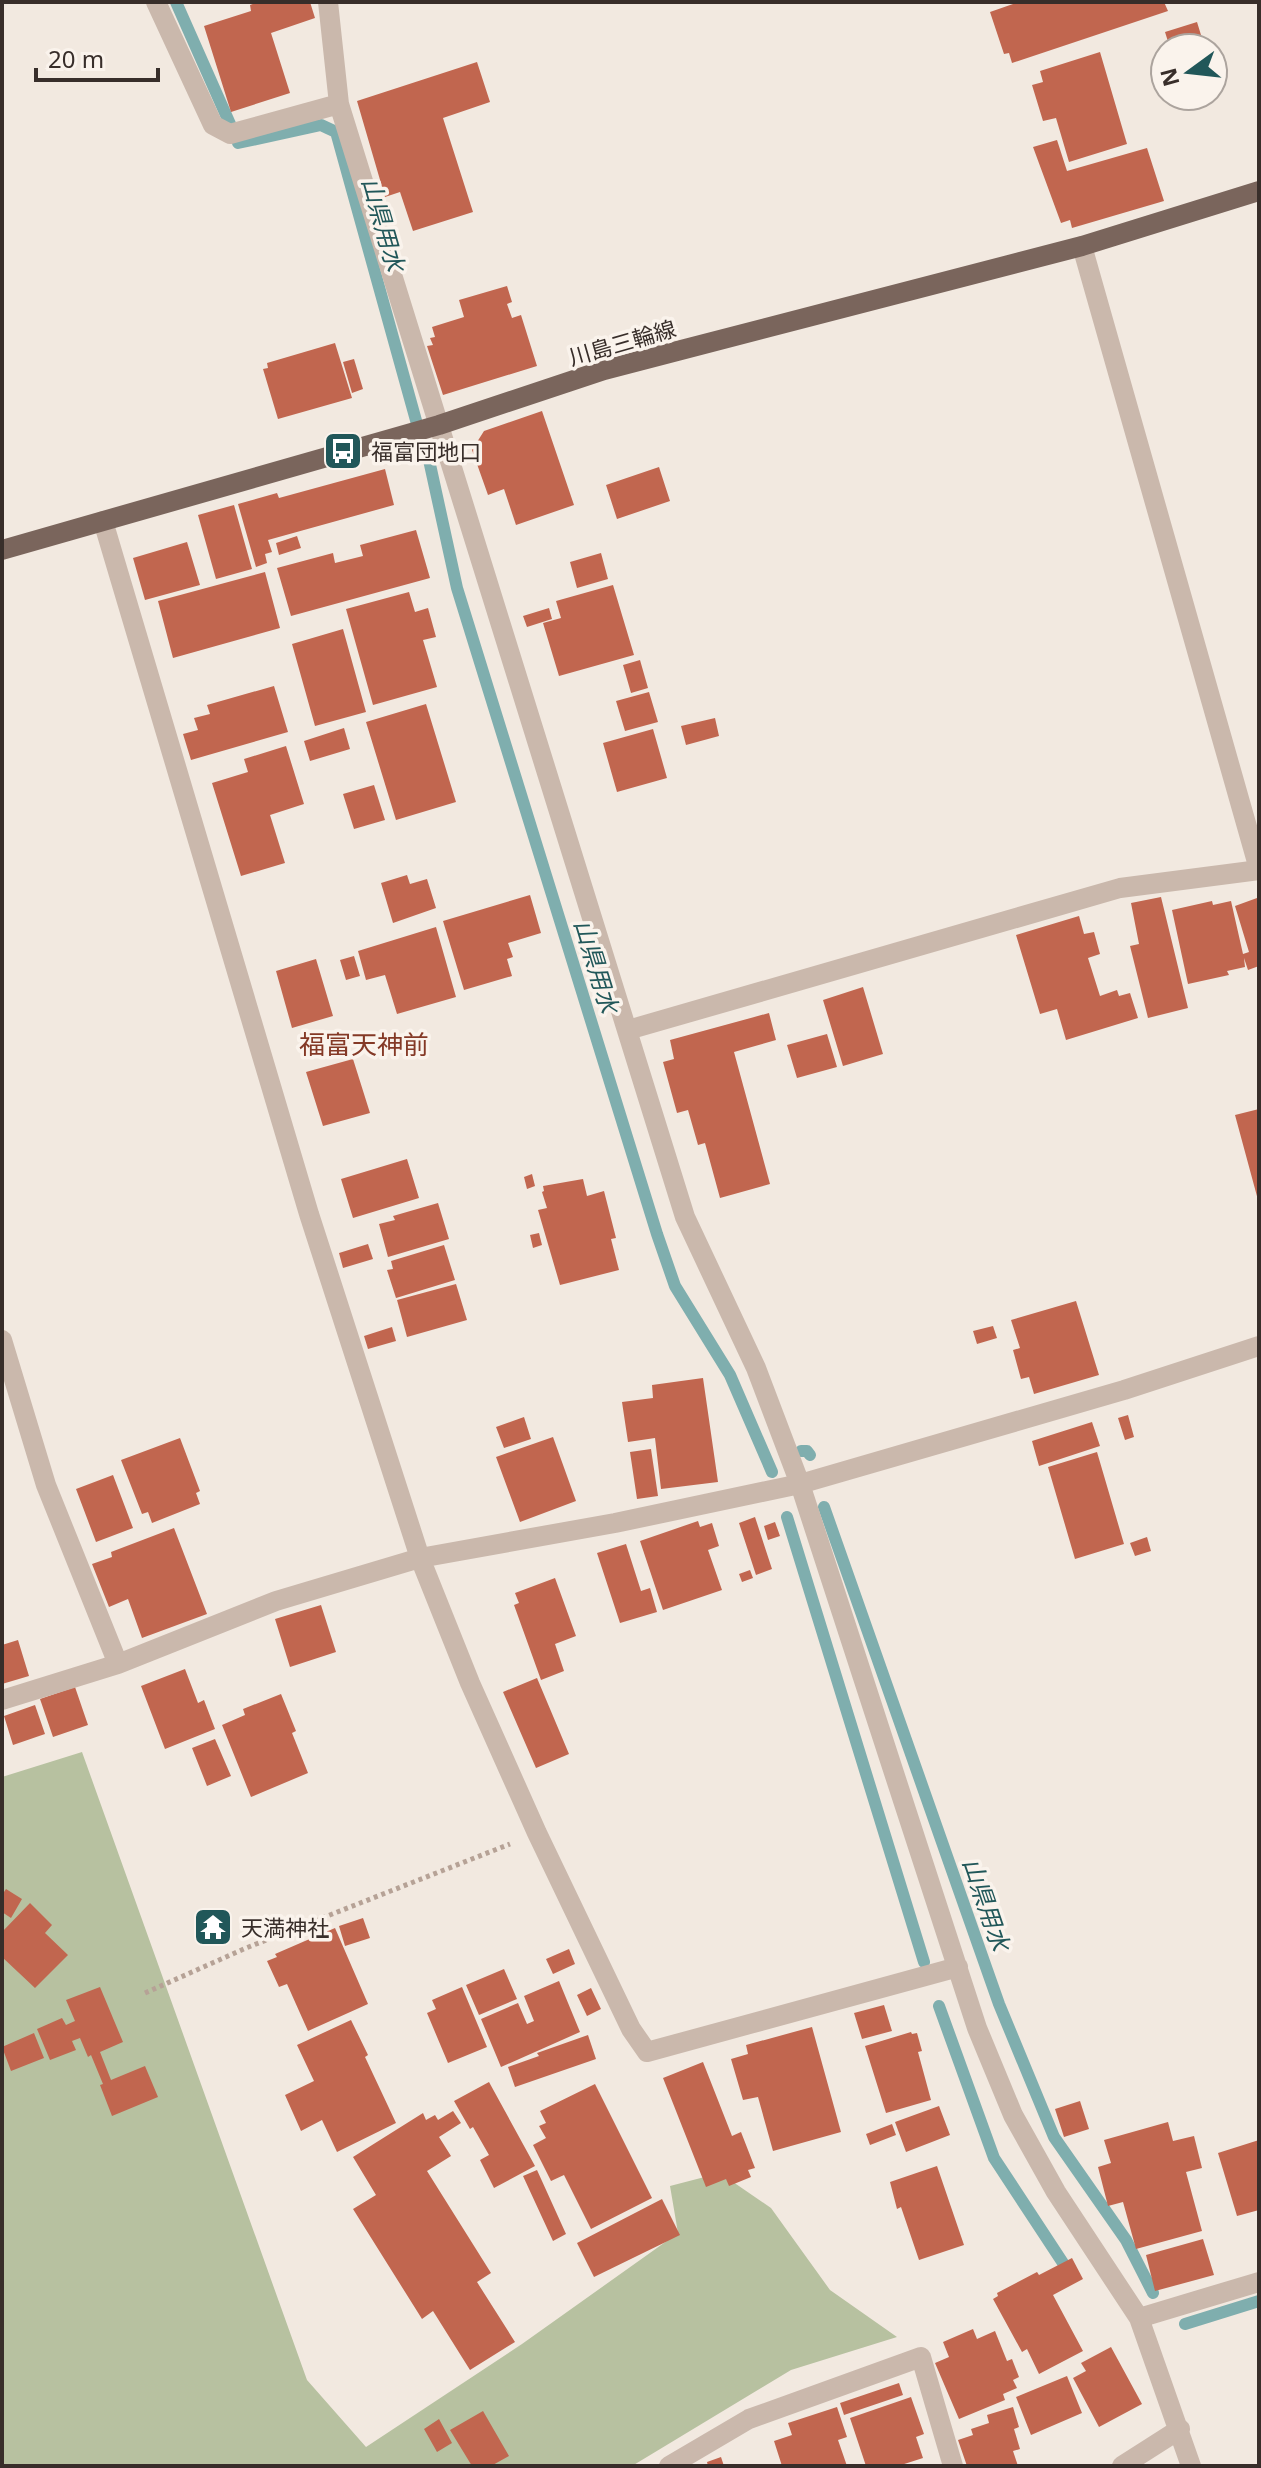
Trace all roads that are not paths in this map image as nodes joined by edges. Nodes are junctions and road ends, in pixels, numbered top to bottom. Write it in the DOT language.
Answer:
graph roads {
  1 [pos="156,2"];
  2 [pos="328,2"];
  3 [pos="339,104"];
  4 [pos="1259,191"];
  5 [pos="1082,246"];
  6 [pos="439,425"];
  7 [pos="103,521"];
  8 [pos="2,550"];
  9 [pos="1259,869"];
  10 [pos="628,1030"];
  11 [pos="2,1340"];
  12 [pos="1259,1346"];
  13 [pos="800,1484"];
  14 [pos="420,1558"];
  15 [pos="118,1664"];
  16 [pos="2,1700"];
  17 [pos="958,1967"];
  18 [pos="1259,2282"];
  19 [pos="1139,2318"];
  20 [pos="1180,2429"];
  21 [pos="669,2466"];
  22 [pos="953,2466"];
  23 [pos="1122,2466"];
  24 [pos="1191,2466"];
  1 -- 3 [label="street"];
  2 -- 3 [label="street"];
  3 -- 6 [label="street"];
  4 -- 5 [label="main road, 川島三輪線"];
  5 -- 6 [label="main road, 川島三輪線"];
  5 -- 9 [label="street"];
  6 -- 7 [label="main road, 川島三輪線"];
  6 -- 10 [label="street"];
  7 -- 8 [label="main road, 川島三輪線"];
  7 -- 14 [label="street"];
  9 -- 10 [label="street"];
  10 -- 13 [label="street"];
  11 -- 15 [label="street"];
  12 -- 13 [label="street"];
  13 -- 14 [label="street"];
  13 -- 17 [label="street"];
  14 -- 15 [label="street"];
  14 -- 17 [label="street"];
  15 -- 16 [label="street"];
  17 -- 19 [label="street"];
  18 -- 19 [label="street"];
  19 -- 20 [label="street"];
  20 -- 23 [label="street"];
  20 -- 24 [label="street"];
  21 -- 22 [label="street"];
}
